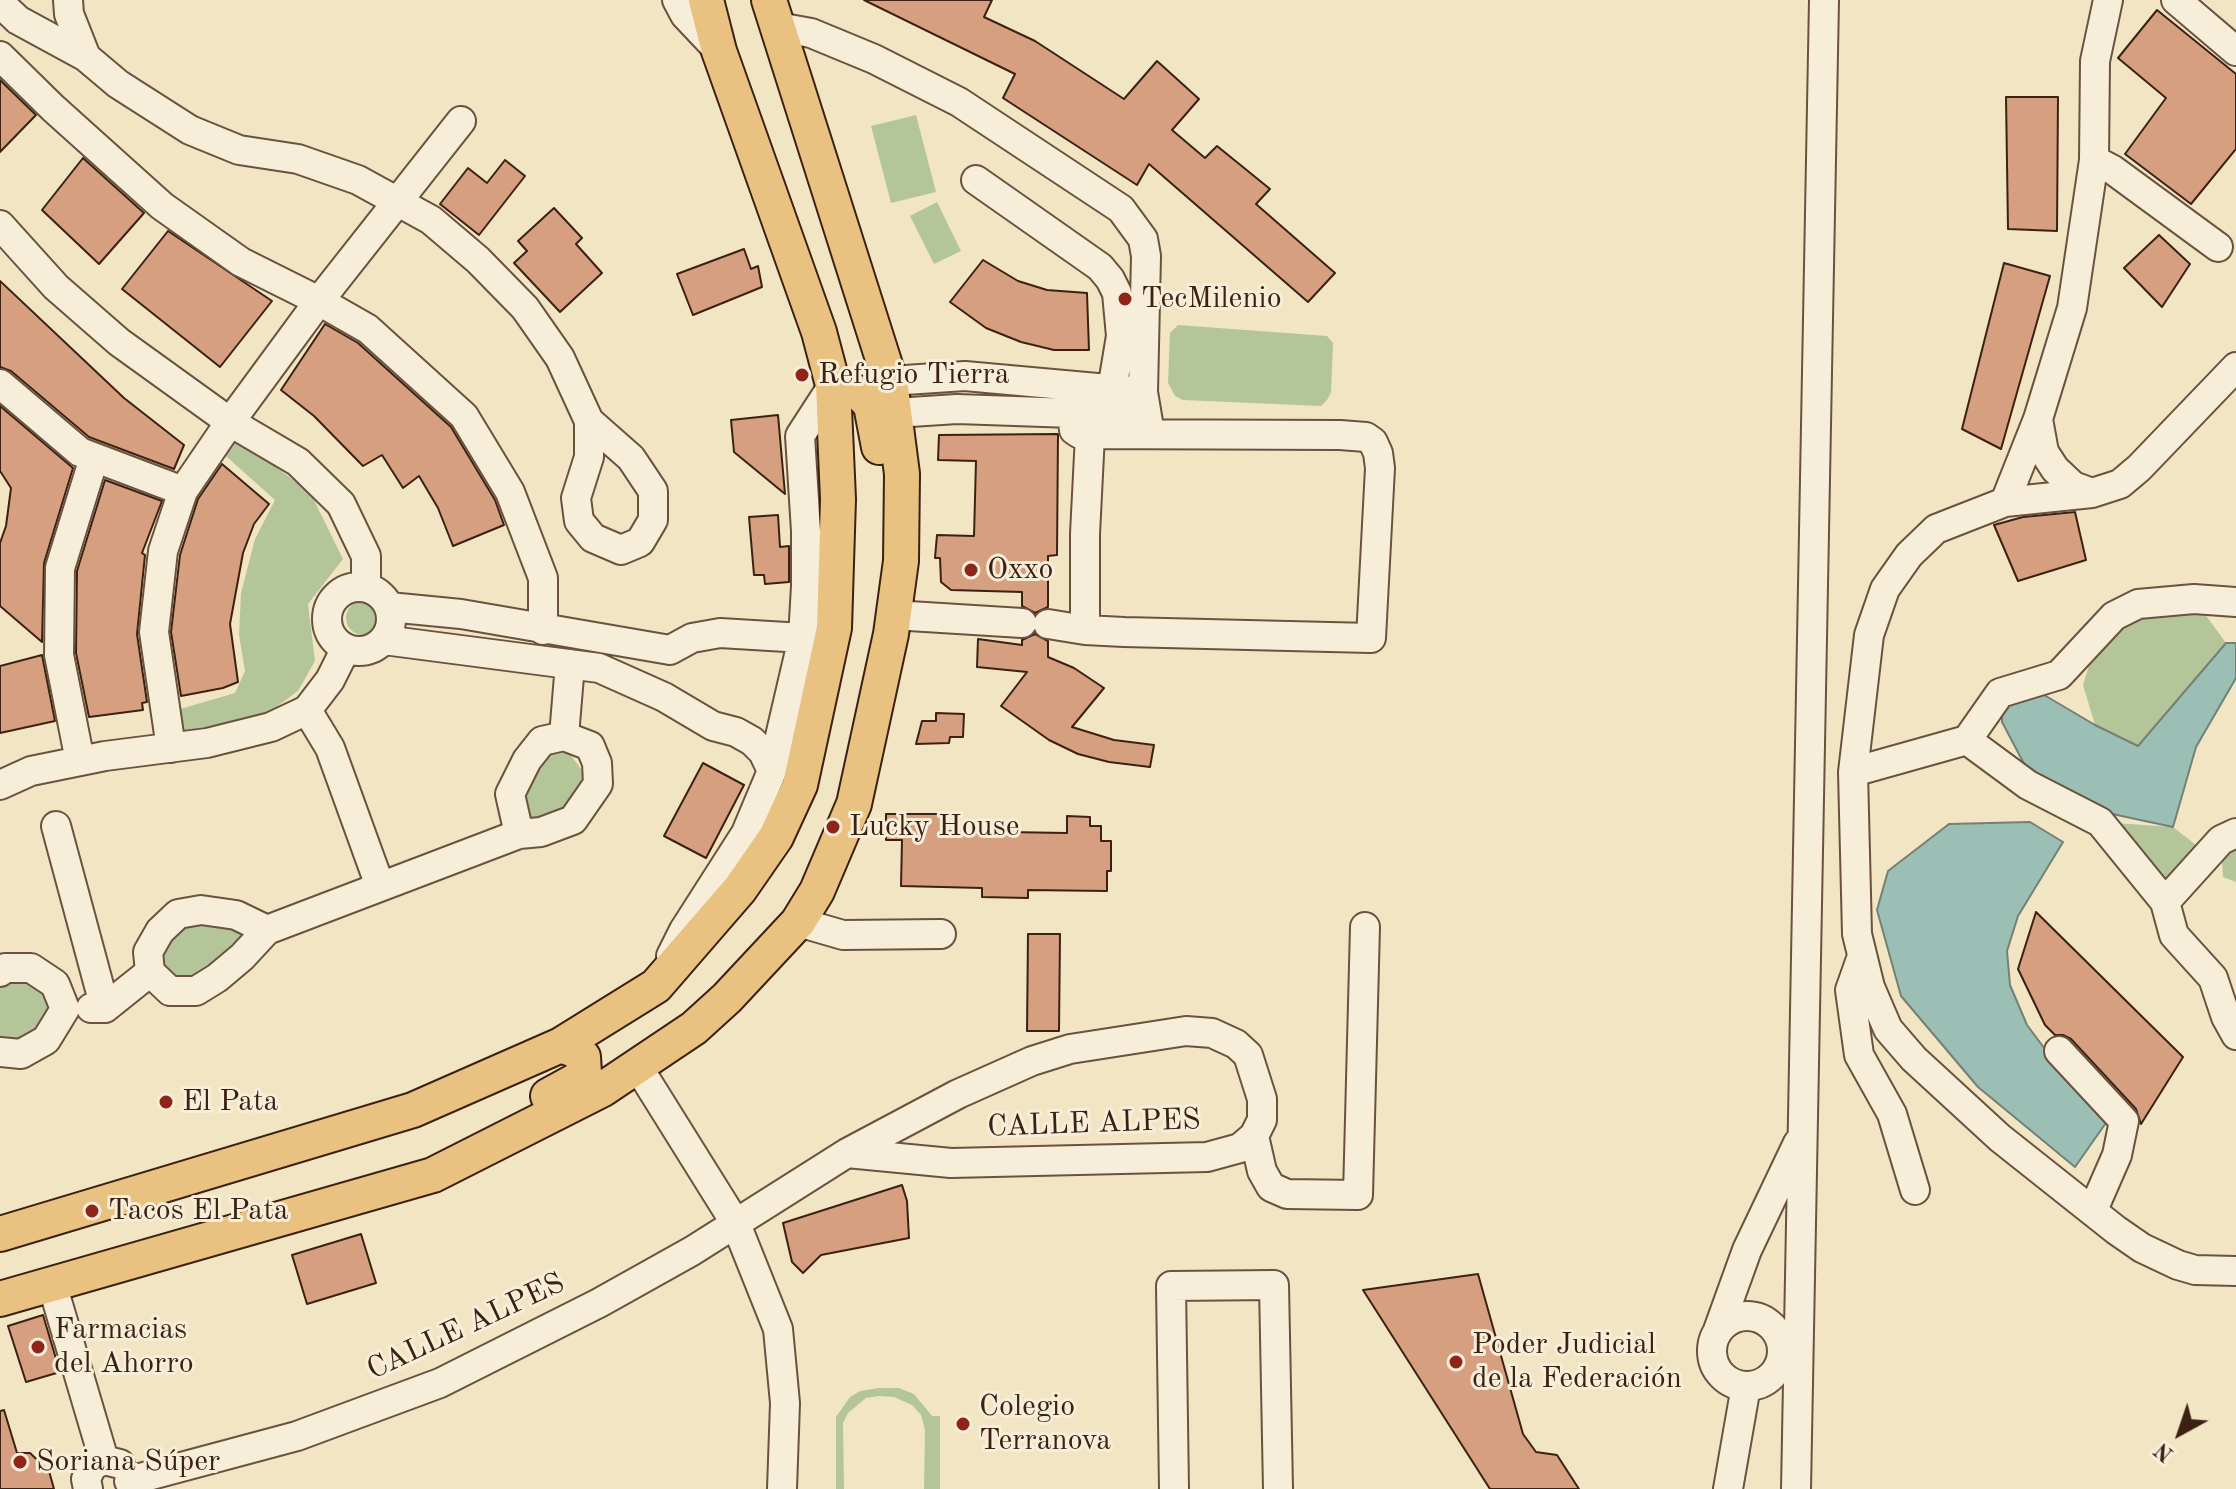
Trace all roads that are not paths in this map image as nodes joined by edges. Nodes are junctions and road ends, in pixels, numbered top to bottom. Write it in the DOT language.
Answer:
graph roads {
  1 [pos="68,0"];
  2 [pos="677,0"];
  3 [pos="706,0"];
  4 [pos="1824,0"];
  5 [pos="2108,0"];
  6 [pos="2176,0"];
  7 [pos="773,14"];
  8 [pos="6,21"];
  9 [pos="719,51"];
  10 [pos="2236,51"];
  11 [pos="0,56"];
  12 [pos="86,57"];
  13 [pos="461,121"];
  14 [pos="2094,160"];
  15 [pos="976,180"];
  16 [pos="398,201"];
  17 [pos="0,225"];
  18 [pos="2218,247"];
  19 [pos="1144,270"];
  20 [pos="1110,279"];
  21 [pos="319,301"];
  22 [pos="2236,367"];
  23 [pos="0,384"];
  24 [pos="833,385"];
  25 [pos="1112,390"];
  26 [pos="893,397"];
  27 [pos="1072,413"];
  28 [pos="1142,418"];
  29 [pos="2038,419"];
  30 [pos="589,421"];
  31 [pos="230,422"];
  32 [pos="1090,435"];
  33 [pos="94,458"];
  34 [pos="183,491"];
  35 [pos="2092,493"];
  36 [pos="2005,502"];
  37 [pos="901,561"];
  38 [pos="366,587"];
  39 [pos="2236,602"];
  40 [pos="389,607"];
  41 [pos="461,614"];
  42 [pos="893,615"];
  43 [pos="543,630"];
  44 [pos="1085,630"];
  45 [pos="803,638"];
  46 [pos="384,640"];
  47 [pos="346,648"];
  48 [pos="454,648"];
  49 [pos="601,654"];
  50 [pos="570,664"];
  51 [pos="307,710"];
  52 [pos="564,736"];
  53 [pos="1967,740"];
  54 [pos="171,748"];
  55 [pos="80,761"];
  56 [pos="772,771"];
  57 [pos="1853,772"];
  58 [pos="0,785"];
  59 [pos="56,826"];
  60 [pos="2236,833"];
  61 [pos="519,834"];
  62 [pos="380,886"];
  63 [pos="2165,902"];
  64 [pos="798,922"];
  65 [pos="1365,927"];
  66 [pos="267,930"];
  67 [pos="941,934"];
  68 [pos="1861,959"];
  69 [pos="0,972"];
  70 [pos="150,972"];
  71 [pos="656,986"];
  72 [pos="105,1008"];
  73 [pos="65,1009"];
  74 [pos="2236,1035"];
  75 [pos="561,1045"];
  76 [pos="2059,1051"];
  77 [pos="0,1052"];
  78 [pos="638,1067"];
  79 [pos="1803,1134"];
  80 [pos="1254,1136"];
  81 [pos="847,1153"];
  82 [pos="433,1175"];
  83 [pos="1915,1190"];
  84 [pos="2093,1210"];
  85 [pos="736,1224"];
  86 [pos="0,1234"];
  87 [pos="2236,1271"];
  88 [pos="52,1284"];
  89 [pos="0,1299"];
  90 [pos="1716,1333"];
  91 [pos="1746,1386"];
  92 [pos="104,1460"];
  93 [pos="128,1485"];
  94 [pos="88,1489"];
  95 [pos="782,1489"];
  96 [pos="1174,1489"];
  97 [pos="1278,1489"];
  98 [pos="1728,1489"];
  99 [pos="1796,1489"];
  1 -- 12 [label="street"];
  2 -- 9 [label="street"];
  3 -- 9 [label="main road"];
  4 -- 79 [label="street"];
  5 -- 14 [label="street"];
  6 -- 10 [label="street"];
  7 -- 19 [label="street"];
  7 -- 26 [label="main road"];
  8 -- 12 [label="street"];
  9 -- 24 [label="main road"];
  11 -- 21 [label="street"];
  12 -- 16 [label="street"];
  13 -- 16 [label="street"];
  14 -- 18 [label="street"];
  14 -- 29 [label="street"];
  15 -- 20 [label="street"];
  16 -- 21 [label="street"];
  16 -- 30 [label="street"];
  17 -- 31 [label="street"];
  19 -- 20 [label="street"];
  19 -- 28 [label="street"];
  20 -- 25 [label="street"];
  21 -- 31 [label="street"];
  21 -- 43 [label="street"];
  22 -- 35 [label="street"];
  23 -- 33 [label="street"];
  24 -- 37 [label="main road"];
  24 -- 45 [label="street"];
  24 -- 71 [label="main road"];
  25 -- 26 [label="street"];
  25 -- 28 [label="street"];
  26 -- 27 [label="street"];
  26 -- 37 [label="main road"];
  27 -- 28 [label="street"];
  27 -- 32 [label="street"];
  28 -- 32 [label="street"];
  28 -- 44 [label="street"];
  29 -- 35 [label="street"];
  29 -- 36 [label="street"];
  31 -- 34 [label="street"];
  31 -- 38 [label="street"];
  32 -- 44 [label="street"];
  33 -- 34 [label="street"];
  33 -- 55 [label="street"];
  34 -- 54 [label="street"];
  35 -- 36 [label="street"];
  36 -- 57 [label="street"];
  37 -- 42 [label="main road"];
  38 -- 40 [label="street"];
  38 -- 47 [label="street"];
  39 -- 53 [label="street"];
  40 -- 41 [label="street"];
  40 -- 46 [label="street"];
  41 -- 43 [label="street"];
  41 -- 48 [label="street"];
  42 -- 44 [label="street"];
  42 -- 64 [label="main road"];
  43 -- 49 [label="street"];
  45 -- 49 [label="street"];
  45 -- 56 [label="street"];
  46 -- 47 [label="street"];
  46 -- 48 [label="street"];
  47 -- 51 [label="street"];
  48 -- 50 [label="street"];
  49 -- 50 [label="street"];
  49 -- 56 [label="street"];
  50 -- 52 [label="street"];
  51 -- 54 [label="street"];
  51 -- 62 [label="street"];
  52 -- 61 [label="street"];
  52 -- 61 [label="street"];
  53 -- 57 [label="street"];
  53 -- 63 [label="street"];
  54 -- 55 [label="street"];
  55 -- 58 [label="street"];
  56 -- 71 [label="street"];
  57 -- 68 [label="street"];
  59 -- 72 [label="street"];
  60 -- 63 [label="street"];
  61 -- 62 [label="street"];
  62 -- 66 [label="street"];
  63 -- 74 [label="street"];
  64 -- 67 [label="street"];
  64 -- 78 [label="main road"];
  65 -- 80 [label="street"];
  66 -- 70 [label="street"];
  66 -- 70 [label="street"];
  68 -- 83 [label="street"];
  68 -- 84 [label="street"];
  69 -- 73 [label="street"];
  70 -- 72 [label="street"];
  71 -- 75 [label="main road"];
  72 -- 73 [label="street"];
  73 -- 77 [label="street"];
  75 -- 82 [label="main road"];
  75 -- 86 [label="main road"];
  76 -- 84 [label="street"];
  78 -- 82 [label="main road"];
  78 -- 85 [label="street"];
  79 -- 90 [label="street"];
  79 -- 99 [label="street"];
  80 -- 81 [label="street, CALLE ALPES"];
  80 -- 81 [label="street, CALLE ALPES"];
  81 -- 85 [label="street, CALLE ALPES"];
  82 -- 88 [label="main road"];
  84 -- 87 [label="street"];
  85 -- 93 [label="street, CALLE ALPES"];
  85 -- 95 [label="street"];
  88 -- 89 [label="main road"];
  88 -- 92 [label="street"];
  90 -- 91 [label="street"];
  90 -- 91 [label="street"];
  91 -- 98 [label="street"];
  92 -- 93 [label="street"];
  92 -- 94 [label="street"];
  96 -- 97 [label="street"];
}
